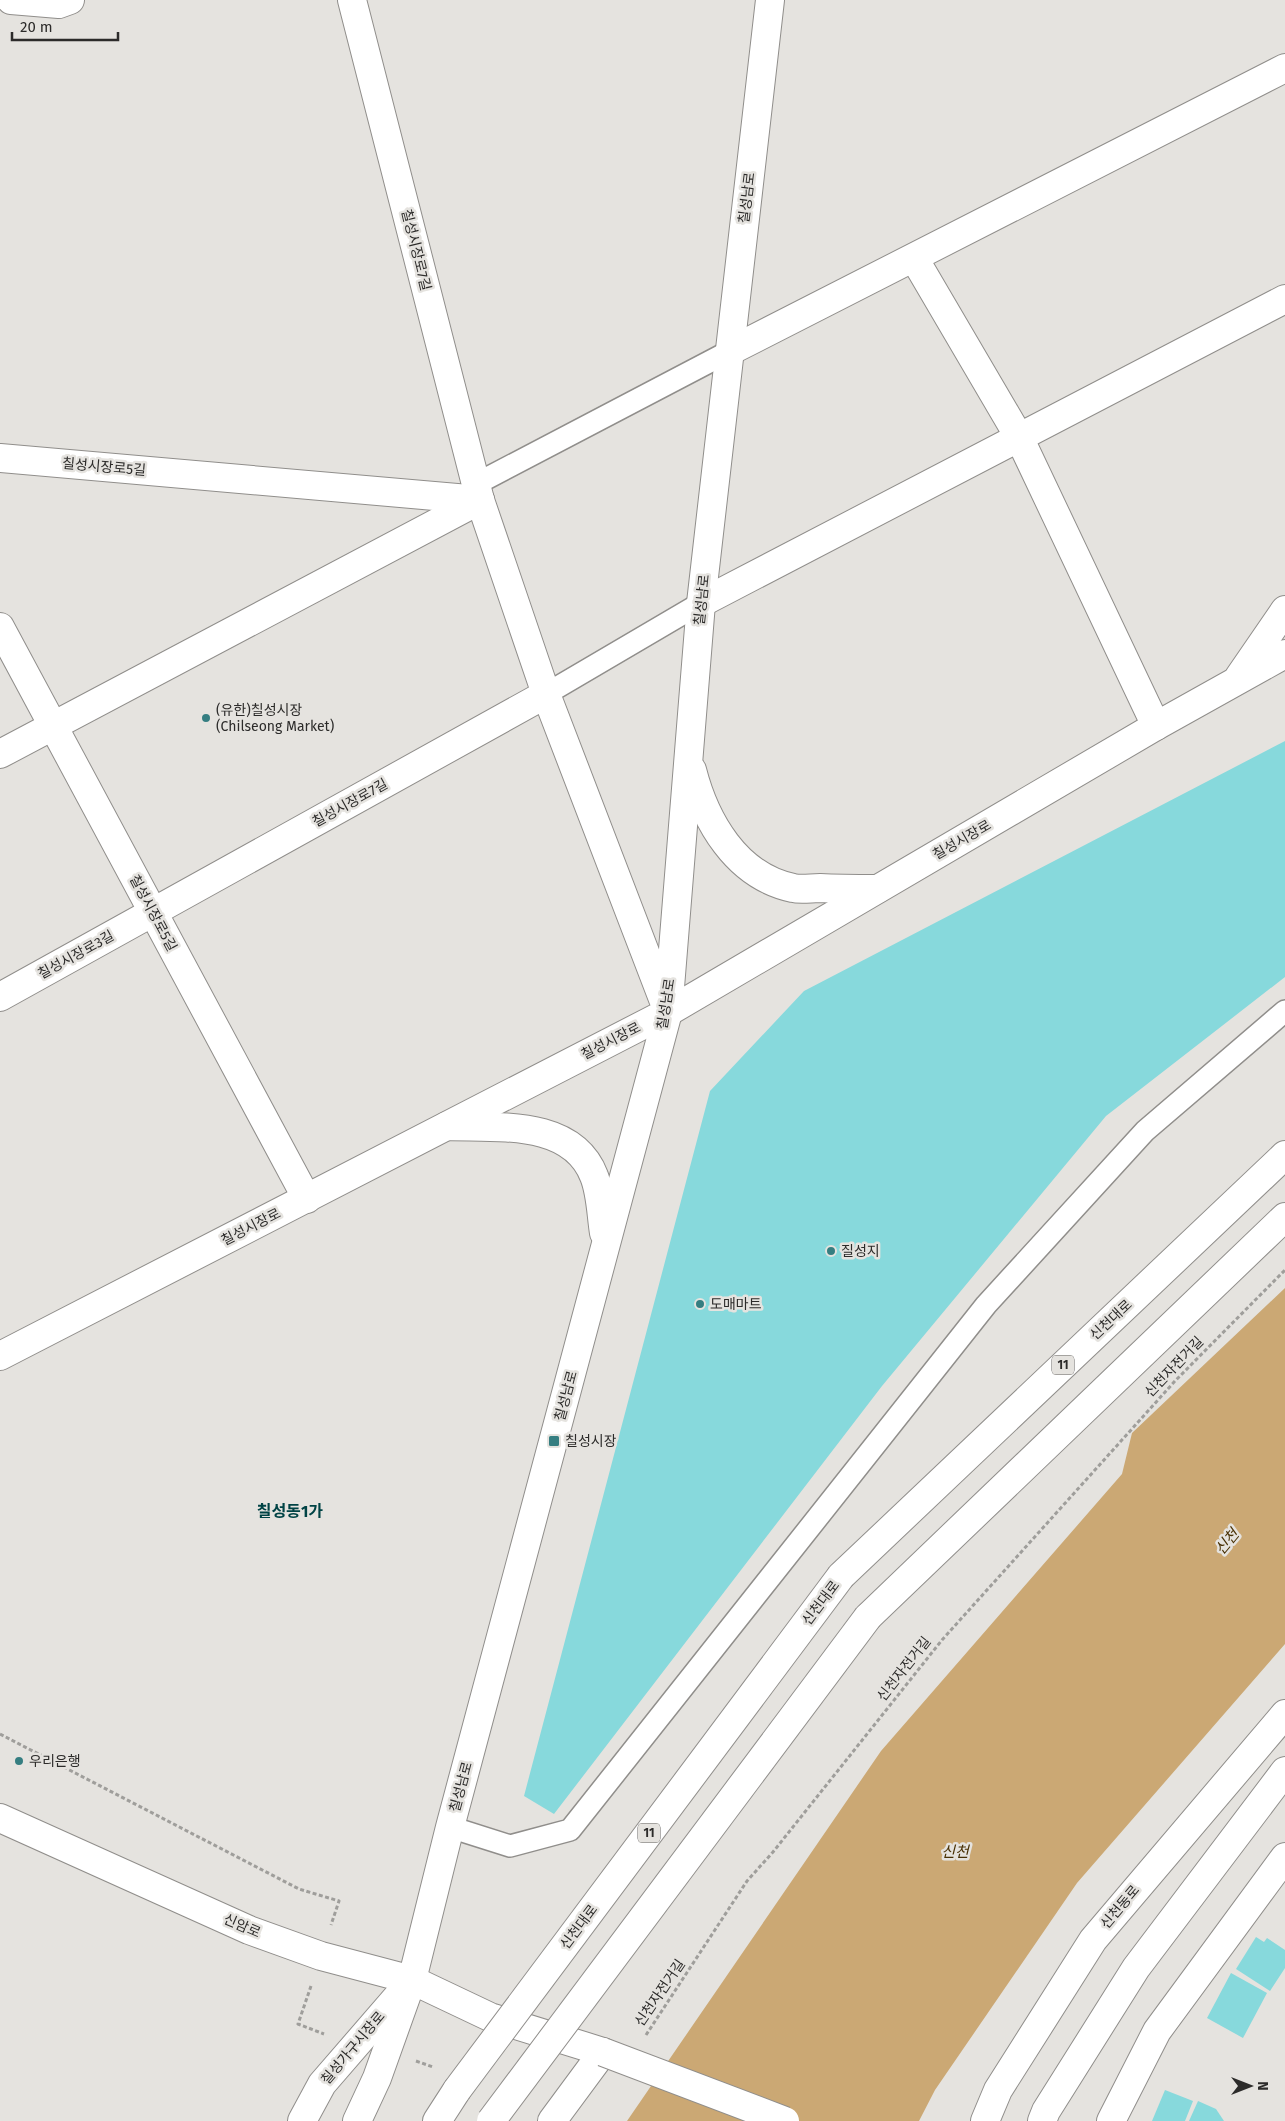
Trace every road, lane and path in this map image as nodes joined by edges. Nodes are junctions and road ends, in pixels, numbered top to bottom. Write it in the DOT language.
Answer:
graph roads {
  1 [pos="11,0"];
  2 [pos="70,0"];
  3 [pos="352,0"];
  4 [pos="770,0"];
  5 [pos="1285,68"];
  6 [pos="914,258"];
  7 [pos="1285,298"];
  8 [pos="730,351"];
  9 [pos="1019,438"];
  10 [pos="0,458"];
  11 [pos="478,492"];
  12 [pos="701,603"];
  13 [pos="1285,610"];
  14 [pos="0,627"];
  15 [pos="1285,654"];
  16 [pos="1236,682"];
  17 [pos="546,694"];
  18 [pos="52,725"];
  19 [pos="1156,726"];
  20 [pos="0,754"];
  21 [pos="688,758"];
  22 [pos="877,889"];
  23 [pos="153,912"];
  24 [pos="0,997"];
  25 [pos="1285,1010"];
  26 [pos="668,1012"];
  27 [pos="447,1126"];
  28 [pos="1285,1155"];
  29 [pos="307,1199"];
  30 [pos="1285,1217"];
  31 [pos="606,1244"];
  32 [pos="1285,1270"];
  33 [pos="0,1356"];
  34 [pos="1285,1714"];
  35 [pos="0,1734"];
  36 [pos="1285,1771"];
  37 [pos="0,1818"];
  38 [pos="450,1827"];
  39 [pos="1285,1857"];
  40 [pos="339,1901"];
  41 [pos="412,1980"];
  42 [pos="643,2040"];
  43 [pos="603,2052"];
  44 [pos="302,2121"];
  45 [pos="357,2121"];
  46 [pos="437,2121"];
  47 [pos="490,2121"];
  48 [pos="552,2121"];
  49 [pos="785,2121"];
  50 [pos="985,2121"];
  51 [pos="1042,2121"];
  52 [pos="1111,2121"];
  1 -- 2 [label="main road"];
  3 -- 11 [label="main road, 칠성시장로7길"];
  4 -- 8 [label="main road, 칠성남로"];
  5 -- 6 [label="main road"];
  6 -- 8 [label="main road"];
  6 -- 9 [label="main road"];
  7 -- 9 [label="main road"];
  8 -- 11 [label="lane"];
  8 -- 12 [label="main road, 칠성남로"];
  9 -- 12 [label="main road"];
  9 -- 19 [label="main road"];
  10 -- 11 [label="main road, 칠성시장로5길"];
  11 -- 17 [label="main road, 칠성시장로7길"];
  11 -- 18 [label="main road"];
  12 -- 17 [label="lane"];
  12 -- 21 [label="main road, 칠성남로"];
  13 -- 16 [label="main road"];
  14 -- 18 [label="main road, 칠성시장로5길"];
  15 -- 16 [label="main road, 칠성시장로"];
  16 -- 19 [label="main road, 칠성시장로"];
  17 -- 23 [label="main road, 칠성시장로7길"];
  17 -- 26 [label="main road, 칠성시장로7길"];
  18 -- 20 [label="main road"];
  18 -- 23 [label="main road, 칠성시장로5길"];
  19 -- 22 [label="main road, 칠성시장로"];
  21 -- 22 [label="main road"];
  21 -- 26 [label="main road, 칠성남로"];
  22 -- 26 [label="main road, 칠성시장로"];
  23 -- 24 [label="main road, 칠성시장로3길"];
  23 -- 29 [label="main road, 칠성시장로5길"];
  25 -- 38 [label="lane"];
  26 -- 27 [label="main road, 칠성시장로"];
  26 -- 31 [label="main road, 칠성남로"];
  27 -- 29 [label="main road, 칠성시장로"];
  27 -- 31 [label="main road"];
  28 -- 46 [label="main road, 신천대로 / 11, bridge"];
  29 -- 33 [label="main road, 칠성시장로"];
  30 -- 47 [label="main road, bridge"];
  31 -- 38 [label="main road, 칠성남로"];
  32 -- 42 [label="path, 신천자전거길"];
  34 -- 50 [label="main road, 신천동로"];
  35 -- 40 [label="path"];
  36 -- 51 [label="main road"];
  37 -- 41 [label="main road, 신암로"];
  38 -- 41 [label="main road, 칠성남로"];
  39 -- 52 [label="main road"];
  41 -- 43 [label="main road, 신암로, bridge"];
  41 -- 44 [label="main road, 칠성가구시장로"];
  41 -- 45 [label="main road, 칠성남로"];
  43 -- 48 [label="main road"];
  43 -- 49 [label="main road, 신암로, bridge"];
}
